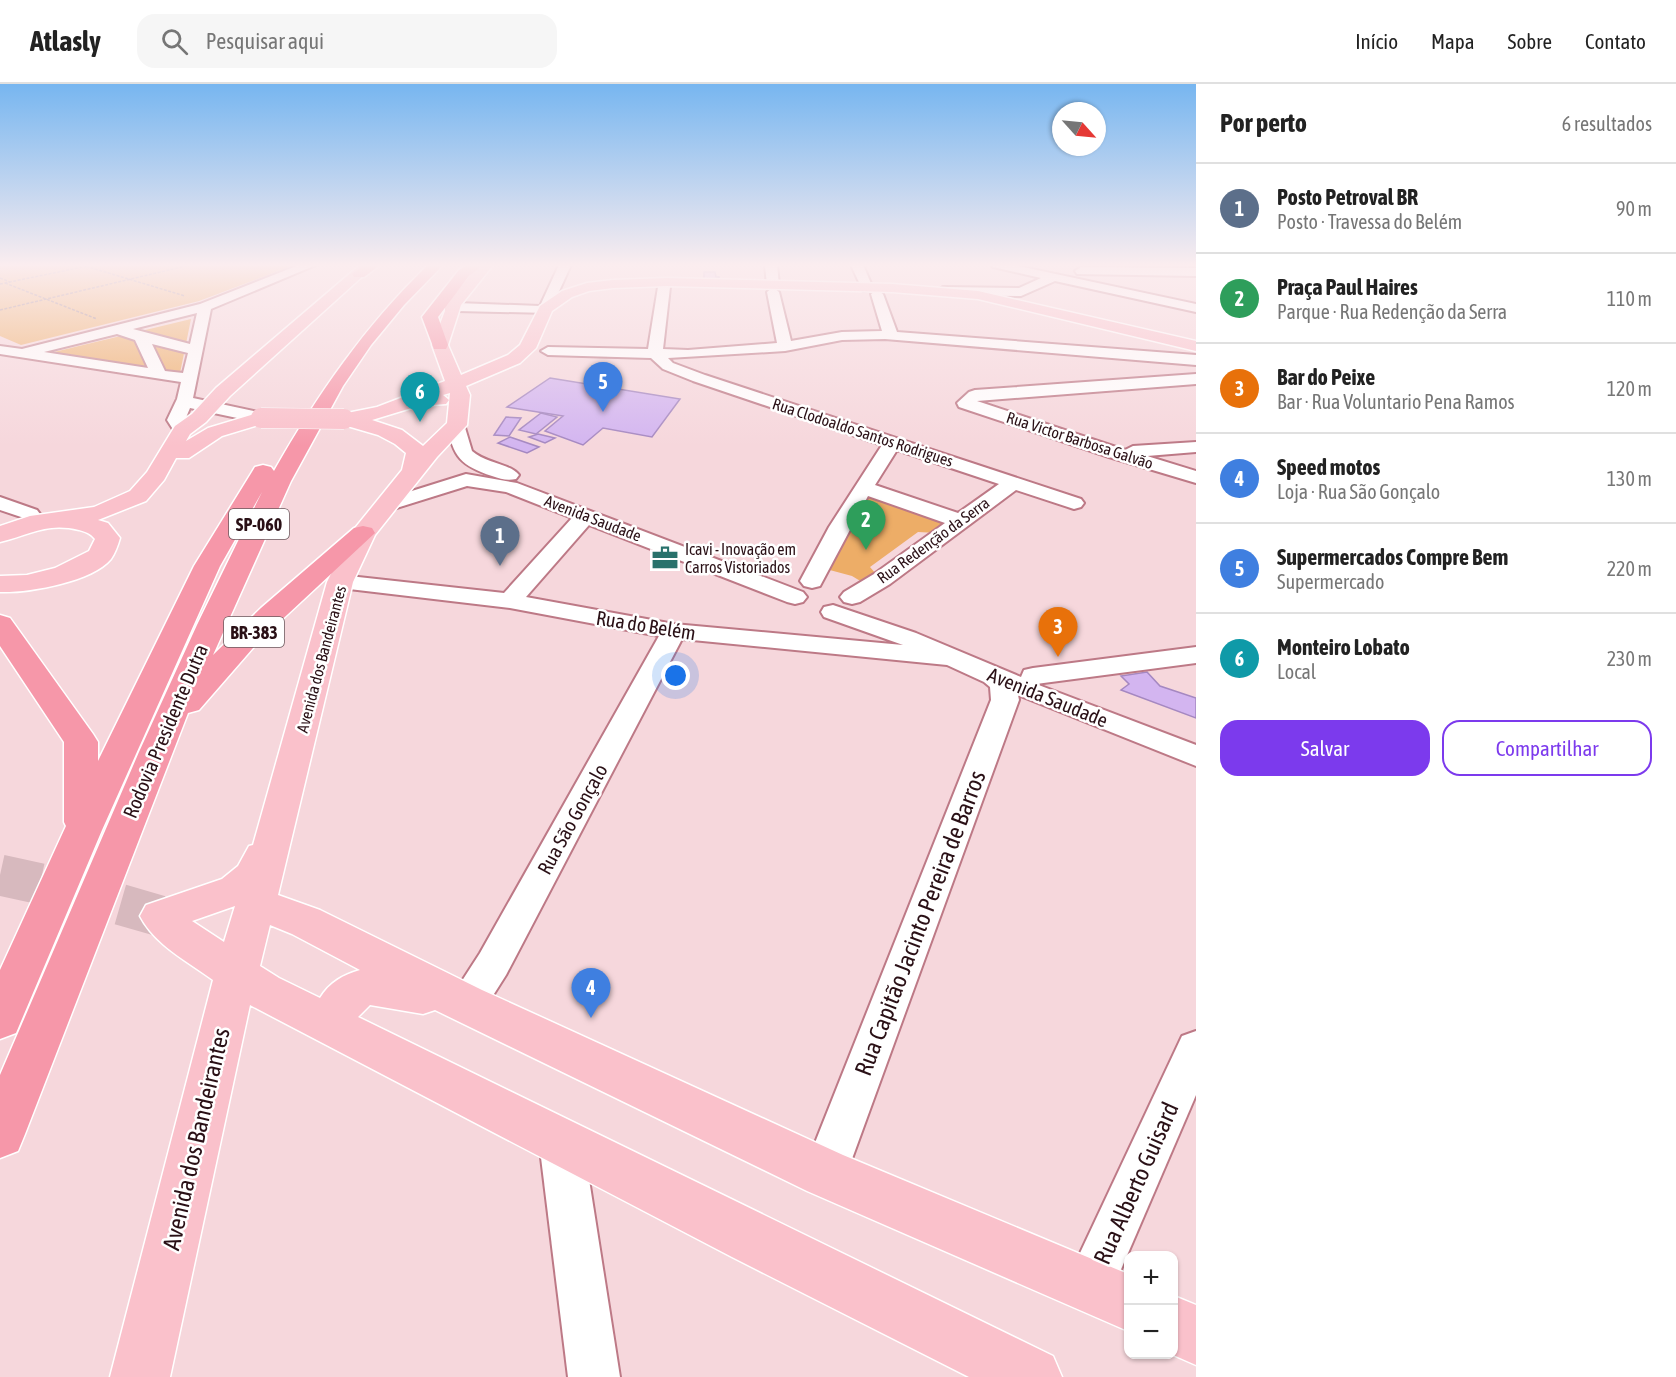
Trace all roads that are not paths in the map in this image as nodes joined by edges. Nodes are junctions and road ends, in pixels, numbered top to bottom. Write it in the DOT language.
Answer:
graph roads {
  1 [pos="129,325"];
  2 [pos="193,325"];
  3 [pos="206,325"];
  4 [pos="300,325"];
  5 [pos="360,325"];
  6 [pos="377,325"];
  7 [pos="435,325"];
  8 [pos="455,325"];
  9 [pos="544,325"];
  10 [pos="551,325"];
  11 [pos="659,325"];
  12 [pos="781,325"];
  13 [pos="887,325"];
  14 [pos="1070,325"];
  15 [pos="1109,325"];
  16 [pos="118,329"];
  17 [pos="192,329"];
  18 [pos="891,335"];
  19 [pos="139,337"];
  20 [pos="1196,346"];
  21 [pos="785,347"];
  22 [pos="0,350"];
  23 [pos="195,350"];
  24 [pos="1154,350"];
  25 [pos="549,351"];
  26 [pos="523,352"];
  27 [pos="1196,353"];
  28 [pos="20,354"];
  29 [pos="454,354"];
  30 [pos="655,354"];
  31 [pos="63,360"];
  32 [pos="1196,360"];
  33 [pos="159,374"];
  34 [pos="189,379"];
  35 [pos="1188,380"];
  36 [pos="456,384"];
  37 [pos="1196,389"];
  38 [pos="185,399"];
  39 [pos="416,400"];
  40 [pos="213,402"];
  41 [pos="458,416"];
  42 [pos="261,418"];
  43 [pos="344,419"];
  44 [pos="182,430"];
  45 [pos="893,443"];
  46 [pos="1196,447"];
  47 [pos="1116,453"];
  48 [pos="413,472"];
  49 [pos="156,475"];
  50 [pos="1196,477"];
  51 [pos="1013,483"];
  52 [pos="863,488"];
  53 [pos="0,503"];
  54 [pos="1074,503"];
  55 [pos="387,506"];
  56 [pos="0,510"];
  57 [pos="30,514"];
  58 [pos="586,516"];
  59 [pos="60,518"];
  60 [pos="960,520"];
  61 [pos="363,533"];
  62 [pos="0,535"];
  63 [pos="340,582"];
  64 [pos="0,584"];
  65 [pos="802,588"];
  66 [pos="510,601"];
  67 [pos="846,603"];
  68 [pos="0,624"];
  69 [pos="674,631"];
  70 [pos="1196,655"];
  71 [pos="953,658"];
  72 [pos="993,676"];
  73 [pos="1033,676"];
  74 [pos="1196,739"];
  75 [pos="158,743"];
  76 [pos="1196,756"];
  77 [pos="82,830"];
  78 [pos="275,834"];
  79 [pos="255,903"];
  80 [pos="237,974"];
  81 [pos="466,1004"];
  82 [pos="0,1019"];
  83 [pos="329,1023"];
  84 [pos="1196,1048"];
  85 [pos="0,1134"];
  86 [pos="561,1141"];
  87 [pos="825,1173"];
  88 [pos="1109,1294"];
  89 [pos="1178,1327"];
  90 [pos="1196,1336"];
  91 [pos="140,1377"];
  92 [pos="594,1377"];
  93 [pos="1032,1377"];
  1 -- 16 [label="street"];
  2 -- 17 [label="street"];
  3 -- 17 [label="street"];
  4 -- 40 [label="main road"];
  5 -- 77 [label="highway, Rodovia Presidente Dutra / SP-060"];
  6 -- 75 [label="highway, Rodovia Presidente Dutra / SP-060"];
  7 -- 29 [label="highway"];
  8 -- 29 [label="main road"];
  9 -- 26 [label="main road"];
  10 -- 25 [label="main road"];
  11 -- 30 [label="street"];
  12 -- 21 [label="street"];
  13 -- 18 [label="street"];
  14 -- 24 [label="main road"];
  15 -- 20 [label="main road"];
  16 -- 19 [label="street"];
  16 -- 28 [label="street"];
  17 -- 19 [label="street"];
  17 -- 23 [label="street"];
  18 -- 21 [label="street"];
  18 -- 24 [label="street"];
  19 -- 23 [label="street"];
  19 -- 31 [label="street"];
  19 -- 33 [label="street"];
  21 -- 30 [label="street"];
  22 -- 28 [label="street"];
  23 -- 34 [label="street"];
  24 -- 27 [label="main road"];
  24 -- 32 [label="street"];
  25 -- 30 [label="street"];
  25 -- 41 [label="main road, Avenida dos Bandeirantes"];
  26 -- 29 [label="main road"];
  26 -- 36 [label="main road"];
  28 -- 31 [label="street"];
  29 -- 36 [label="main road"];
  30 -- 45 [label="street, Rua Clodoaldo Santos Rodrigues"];
  31 -- 33 [label="street"];
  33 -- 34 [label="street"];
  34 -- 38 [label="street"];
  35 -- 37 [label="street"];
  35 -- 47 [label="street, Rua Victor Barbosa Galvão"];
  36 -- 39 [label="main road"];
  36 -- 41 [label="main road"];
  38 -- 40 [label="street"];
  38 -- 44 [label="street"];
  39 -- 41 [label="main road"];
  39 -- 43 [label="main road"];
  40 -- 42 [label="street"];
  40 -- 44 [label="main road"];
  41 -- 48 [label="main road, Avenida dos Bandeirantes / BR-383"];
  41 -- 65 [label="street, Avenida Saudade"];
  42 -- 43 [label="main road, bridge"];
  42 -- 44 [label="main road"];
  42 -- 49 [label="main road"];
  43 -- 48 [label="main road"];
  44 -- 49 [label="main road"];
  45 -- 51 [label="street, Rua Clodoaldo Santos Rodrigues"];
  45 -- 52 [label="street"];
  46 -- 47 [label="street"];
  47 -- 50 [label="street, Rua Victor Barbosa Galvão"];
  48 -- 55 [label="main road, Avenida dos Bandeirantes / BR-383"];
  49 -- 59 [label="main road"];
  51 -- 54 [label="street, Rua Clodoaldo Santos Rodrigues"];
  51 -- 60 [label="street, Rua Redenção da Serra"];
  52 -- 60 [label="street"];
  52 -- 65 [label="street"];
  53 -- 57 [label="street"];
  55 -- 58 [label="street, Avenida Saudade"];
  55 -- 61 [label="main road, Avenida dos Bandeirantes / BR-383"];
  56 -- 57 [label="main road"];
  57 -- 59 [label="main road"];
  58 -- 65 [label="street, Avenida Saudade"];
  58 -- 66 [label="street"];
  59 -- 62 [label="main road"];
  59 -- 64 [label="main road"];
  60 -- 67 [label="street, Rua Redenção da Serra"];
  61 -- 63 [label="main road, Avenida dos Bandeirantes"];
  61 -- 75 [label="highway, BR-383"];
  63 -- 66 [label="street, Rua do Belém"];
  63 -- 78 [label="main road, Avenida dos Bandeirantes"];
  65 -- 67 [label="street, Avenida Saudade"];
  66 -- 69 [label="street, Rua do Belém"];
  67 -- 71 [label="street, Avenida Saudade"];
  67 -- 73 [label="street, Avenida Saudade"];
  68 -- 77 [label="highway"];
  69 -- 71 [label="street, Rua do Belém"];
  69 -- 81 [label="street, Rua São Gonçalo"];
  70 -- 73 [label="street"];
  71 -- 72 [label="street, Avenida Saudade"];
  72 -- 76 [label="street, Avenida Saudade"];
  72 -- 87 [label="street, Rua Capitão Jacinto Pereira de Barros"];
  73 -- 74 [label="street, Avenida Saudade"];
  75 -- 85 [label="highway, Rodovia Presidente Dutra / SP-060"];
  77 -- 82 [label="highway, Rodovia Presidente Dutra / SP-060"];
  78 -- 79 [label="main road, Avenida dos Bandeirantes"];
  78 -- 80 [label="main road, Avenida dos Bandeirantes"];
  79 -- 80 [label="main road, Avenida dos Bandeirantes"];
  79 -- 81 [label="main road"];
  80 -- 83 [label="main road"];
  80 -- 91 [label="main road, Avenida dos Bandeirantes"];
  81 -- 83 [label="main road"];
  81 -- 87 [label="main road"];
  83 -- 86 [label="main road"];
  84 -- 88 [label="street, Rua Alberto Guisard"];
  86 -- 92 [label="street"];
  86 -- 93 [label="main road"];
  87 -- 88 [label="main road"];
  89 -- 90 [label="main road"];
}
